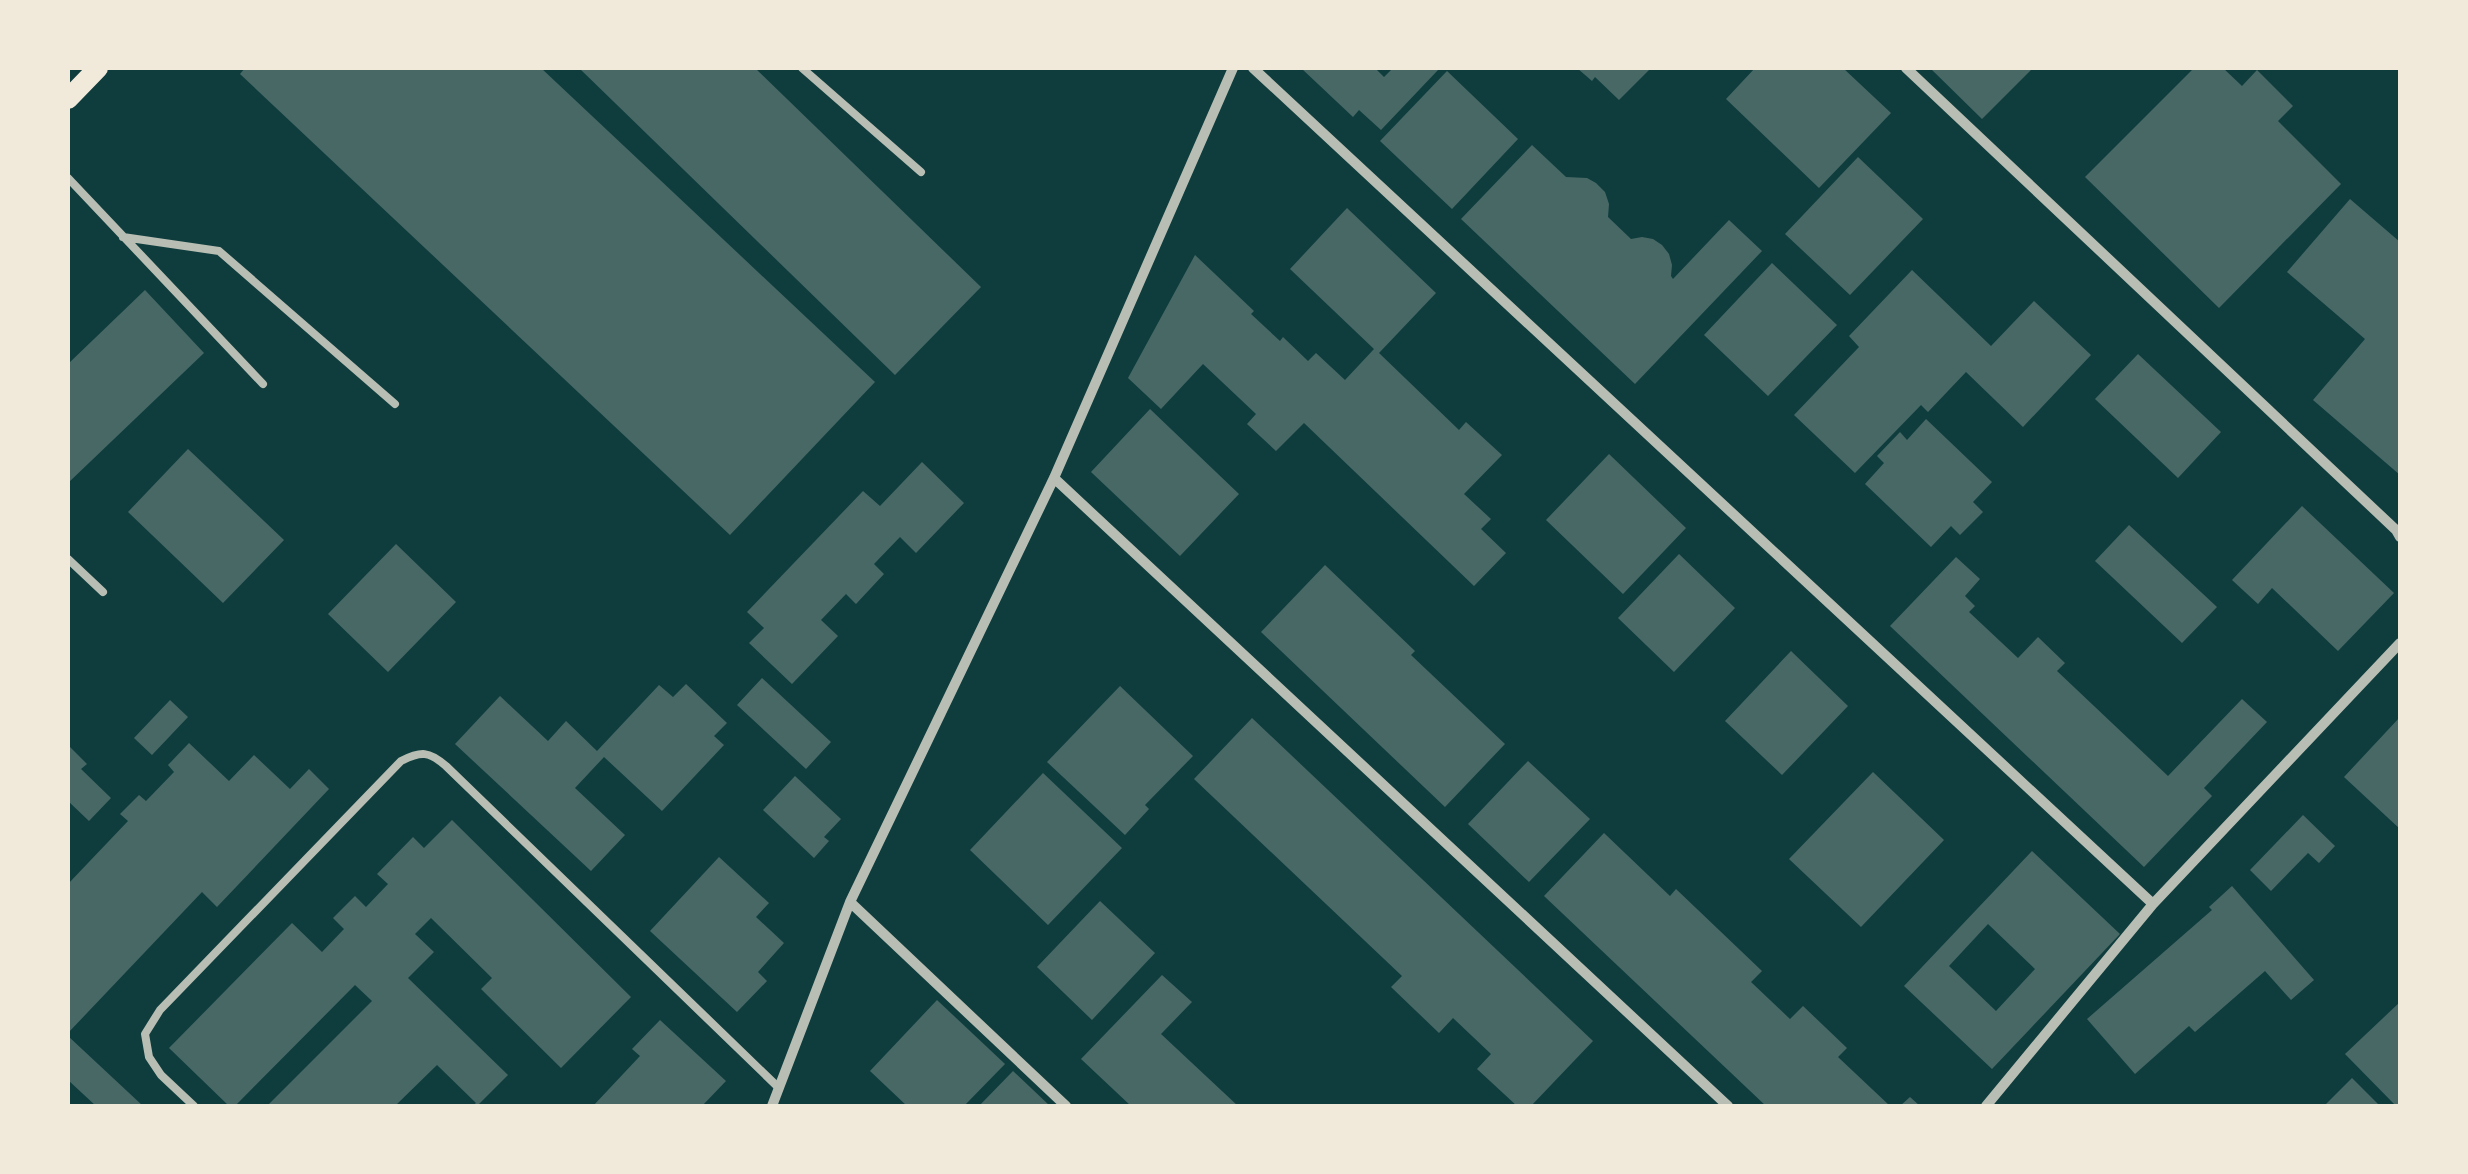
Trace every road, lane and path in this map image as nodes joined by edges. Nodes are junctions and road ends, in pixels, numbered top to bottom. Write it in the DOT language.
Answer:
graph roads {
  1 [pos="98,68"];
  2 [pos="802,68"];
  3 [pos="1233,68"];
  4 [pos="1253,68"];
  5 [pos="1906,68"];
  6 [pos="68,99"];
  7 [pos="921,172"];
  8 [pos="68,178"];
  9 [pos="123,237"];
  10 [pos="263,384"];
  11 [pos="394,404"];
  12 [pos="1054,478"];
  13 [pos="2400,537"];
  14 [pos="68,559"];
  15 [pos="103,592"];
  16 [pos="2400,642"];
  17 [pos="850,902"];
  18 [pos="2154,904"];
  19 [pos="779,1088"];
  20 [pos="194,1106"];
  21 [pos="772,1106"];
  22 [pos="1066,1106"];
  23 [pos="1728,1106"];
  24 [pos="1986,1106"];
  1 -- 6 [label="main road"];
  2 -- 7 [label="lane"];
  3 -- 12 [label="street"];
  4 -- 18 [label="street"];
  5 -- 13 [label="street"];
  8 -- 9 [label="lane"];
  9 -- 10 [label="lane"];
  9 -- 11 [label="lane"];
  12 -- 17 [label="street"];
  12 -- 23 [label="street"];
  14 -- 15 [label="lane"];
  16 -- 18 [label="street"];
  17 -- 19 [label="street"];
  17 -- 22 [label="street"];
  18 -- 24 [label="street"];
  19 -- 20 [label="lane"];
  19 -- 21 [label="street"];
}
